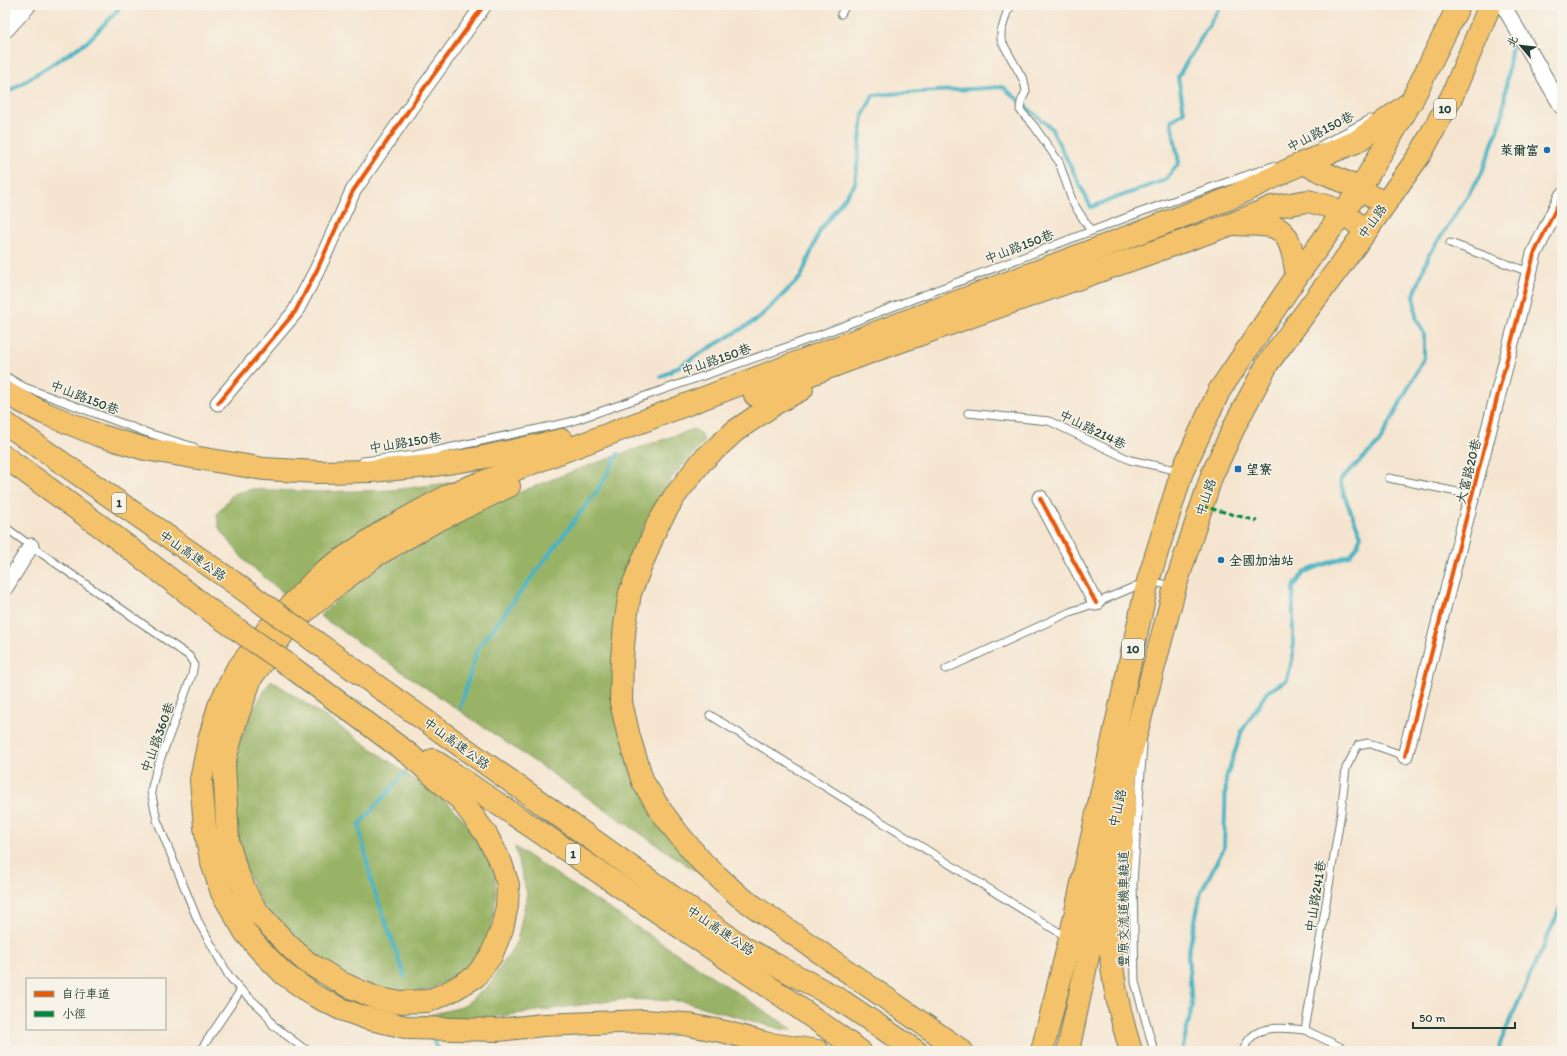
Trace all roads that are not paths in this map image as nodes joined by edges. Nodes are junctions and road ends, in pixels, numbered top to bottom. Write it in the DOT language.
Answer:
graph roads {
  1 [pos="26,5"];
  2 [pos="484,5"];
  3 [pos="846,5"];
  4 [pos="1012,5"];
  5 [pos="1459,5"];
  6 [pos="1490,5"];
  7 [pos="1503,5"];
  8 [pos="841,14"];
  9 [pos="5,28"];
  10 [pos="1411,102"];
  11 [pos="1562,107"];
  12 [pos="1302,157"];
  13 [pos="1279,164"];
  14 [pos="1360,189"];
  15 [pos="1562,196"];
  16 [pos="1385,204"];
  17 [pos="1218,208"];
  18 [pos="1344,213"];
  19 [pos="1091,231"];
  20 [pos="1366,231"];
  21 [pos="1450,243"];
  22 [pos="1529,272"];
  23 [pos="1297,276"];
  24 [pos="876,350"];
  25 [pos="5,376"];
  26 [pos="5,394"];
  27 [pos="218,403"];
  28 [pos="968,413"];
  29 [pos="5,424"];
  30 [pos="618,430"];
  31 [pos="199,448"];
  32 [pos="213,453"];
  33 [pos="5,457"];
  34 [pos="236,457"];
  35 [pos="353,462"];
  36 [pos="290,463"];
  37 [pos="337,464"];
  38 [pos="1182,472"];
  39 [pos="1389,478"];
  40 [pos="1472,495"];
  41 [pos="1040,498"];
  42 [pos="5,527"];
  43 [pos="30,546"];
  44 [pos="1148,581"];
  45 [pos="1175,587"];
  46 [pos="5,588"];
  47 [pos="1096,603"];
  48 [pos="283,662"];
  49 [pos="946,668"];
  50 [pos="1147,693"];
  51 [pos="710,715"];
  52 [pos="1405,756"];
  53 [pos="1126,772"];
  54 [pos="1070,939"];
  55 [pos="241,990"];
  56 [pos="1305,1030"];
  57 [pos="200,1051"];
  58 [pos="309,1051"];
  59 [pos="818,1051"];
  60 [pos="860,1051"];
  61 [pos="916,1051"];
  62 [pos="962,1051"];
  63 [pos="1042,1051"];
  64 [pos="1068,1051"];
  65 [pos="1131,1051"];
  66 [pos="1154,1051"];
  67 [pos="1243,1051"];
  68 [pos="1349,1051"];
  1 -- 9 [label="street"];
  2 -- 27 [label="street"];
  3 -- 8 [label="lane"];
  4 -- 19 [label="lane"];
  5 -- 10 [label="main road, 中山路 / 10"];
  6 -- 16 [label="main road, 中山路 / 10"];
  7 -- 11 [label="street"];
  10 -- 12 [label="main road"];
  10 -- 14 [label="main road, 中山路 / 10"];
  12 -- 14 [label="main road"];
  12 -- 17 [label="main road"];
  13 -- 17 [label="lane, 中山路150巷"];
  14 -- 16 [label="main road"];
  14 -- 18 [label="main road, 中山路 / 10"];
  15 -- 22 [label="street, 大富路20巷"];
  16 -- 20 [label="main road, 中山路 / 10"];
  17 -- 18 [label="main road"];
  17 -- 19 [label="lane, 中山路150巷"];
  17 -- 23 [label="main road"];
  17 -- 24 [label="main road"];
  17 -- 30 [label="main road"];
  18 -- 20 [label="main road"];
  18 -- 23 [label="main road, 中山路 / 10"];
  19 -- 35 [label="lane, 中山路150巷"];
  20 -- 45 [label="main road, 中山路 / 10"];
  21 -- 22 [label="lane"];
  22 -- 40 [label="street, 大富路20巷"];
  23 -- 38 [label="main road, 中山路 / 10"];
  24 -- 48 [label="main road"];
  24 -- 62 [label="main road"];
  25 -- 31 [label="lane, 中山路150巷"];
  26 -- 30 [label="main road"];
  28 -- 38 [label="lane, 中山路214巷"];
  29 -- 61 [label="main road, 中山高速公路 / 1, bridge"];
  30 -- 59 [label="main road"];
  32 -- 34 [label="lane"];
  33 -- 48 [label="main road, 中山高速公路 / 1, bridge"];
  36 -- 37 [label="lane"];
  38 -- 44 [label="main road, 中山路 / 10"];
  39 -- 40 [label="lane"];
  40 -- 52 [label="street, 大富路20巷"];
  41 -- 47 [label="street"];
  42 -- 43 [label="lane, 中山路360巷"];
  43 -- 46 [label="street"];
  43 -- 55 [label="lane, 中山路360巷"];
  44 -- 45 [label="lane"];
  44 -- 47 [label="lane"];
  44 -- 54 [label="main road, 中山路 / 10"];
  45 -- 50 [label="main road, 中山路 / 10"];
  47 -- 49 [label="lane"];
  48 -- 60 [label="main road, 中山高速公路 / 1"];
  50 -- 53 [label="main road, 中山路 / 10"];
  50 -- 66 [label="lane, 豐原交流道機車繞道"];
  51 -- 54 [label="lane"];
  52 -- 56 [label="lane, 中山路241巷"];
  53 -- 64 [label="main road, 中山路 / 10"];
  53 -- 65 [label="main road"];
  54 -- 63 [label="main road, 中山路 / 10"];
  55 -- 57 [label="lane"];
  55 -- 58 [label="lane, 中山路360巷"];
  56 -- 67 [label="lane"];
  56 -- 68 [label="lane"];
}
